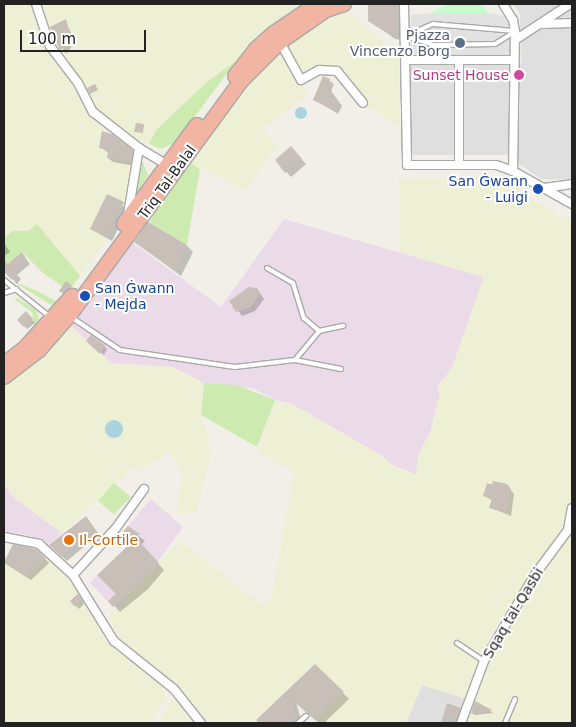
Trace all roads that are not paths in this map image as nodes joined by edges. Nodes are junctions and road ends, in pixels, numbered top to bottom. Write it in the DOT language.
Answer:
graph roads {
  1 [pos="36,4"];
  2 [pos="317,4"];
  3 [pos="344,4"];
  4 [pos="404,4"];
  5 [pos="503,4"];
  6 [pos="570,4"];
  7 [pos="572,23"];
  8 [pos="540,24"];
  9 [pos="514,32"];
  10 [pos="406,36"];
  11 [pos="515,40"];
  12 [pos="280,42"];
  13 [pos="406,60"];
  14 [pos="459,60"];
  15 [pos="514,60"];
  16 [pos="363,102"];
  17 [pos="139,148"];
  18 [pos="459,164"];
  19 [pos="167,165"];
  20 [pos="513,170"];
  21 [pos="572,184"];
  22 [pos="544,188"];
  23 [pos="572,204"];
  24 [pos="126,221"];
  25 [pos="267,268"];
  26 [pos="4,280"];
  27 [pos="16,289"];
  28 [pos="4,293"];
  29 [pos="69,316"];
  30 [pos="52,319"];
  31 [pos="343,326"];
  32 [pos="319,331"];
  33 [pos="295,360"];
  34 [pos="4,364"];
  35 [pos="341,369"];
  36 [pos="4,377"];
  37 [pos="144,489"];
  38 [pos="572,508"];
  39 [pos="570,530"];
  40 [pos="4,537"];
  41 [pos="73,575"];
  42 [pos="457,643"];
  43 [pos="484,661"];
  44 [pos="515,700"];
  45 [pos="306,716"];
  46 [pos="201,723"];
  47 [pos="298,723"];
  48 [pos="461,723"];
  49 [pos="505,723"];
  1 -- 17 [label="street"];
  2 -- 19 [label="highway, Triq Tal-Balal"];
  3 -- 12 [label="highway, Triq Tal-Balal"];
  4 -- 10 [label="street"];
  5 -- 9 [label="street"];
  6 -- 8 [label="street"];
  7 -- 8 [label="street"];
  8 -- 11 [label="street"];
  9 -- 10 [label="lane"];
  9 -- 10 [label="lane"];
  9 -- 11 [label="street"];
  10 -- 13 [label="street"];
  11 -- 15 [label="street"];
  12 -- 16 [label="street"];
  12 -- 29 [label="highway, Triq Tal-Balal"];
  13 -- 14 [label="street"];
  13 -- 18 [label="street"];
  14 -- 15 [label="street"];
  14 -- 18 [label="street"];
  15 -- 20 [label="street"];
  17 -- 19 [label="street"];
  17 -- 24 [label="street"];
  18 -- 20 [label="street"];
  19 -- 24 [label="highway, Triq Tal-Balal"];
  20 -- 22 [label="street"];
  21 -- 22 [label="street"];
  22 -- 23 [label="street"];
  24 -- 30 [label="highway, Triq Tal-Balal"];
  25 -- 32 [label="lane"];
  26 -- 27 [label="lane"];
  27 -- 28 [label="lane"];
  27 -- 30 [label="lane"];
  29 -- 33 [label="lane"];
  29 -- 36 [label="highway, Triq Tal-Balal"];
  30 -- 34 [label="highway, Triq Tal-Balal"];
  31 -- 32 [label="lane"];
  32 -- 33 [label="lane"];
  33 -- 35 [label="lane"];
  37 -- 41 [label="street"];
  38 -- 39 [label="street, Sqaq tal-Qasbi"];
  39 -- 43 [label="street, Sqaq tal-Qasbi"];
  40 -- 41 [label="street"];
  41 -- 46 [label="street"];
  42 -- 43 [label="lane"];
  43 -- 48 [label="street, Sqaq tal-Qasbi"];
  44 -- 49 [label="lane"];
  45 -- 47 [label="lane"];
}
